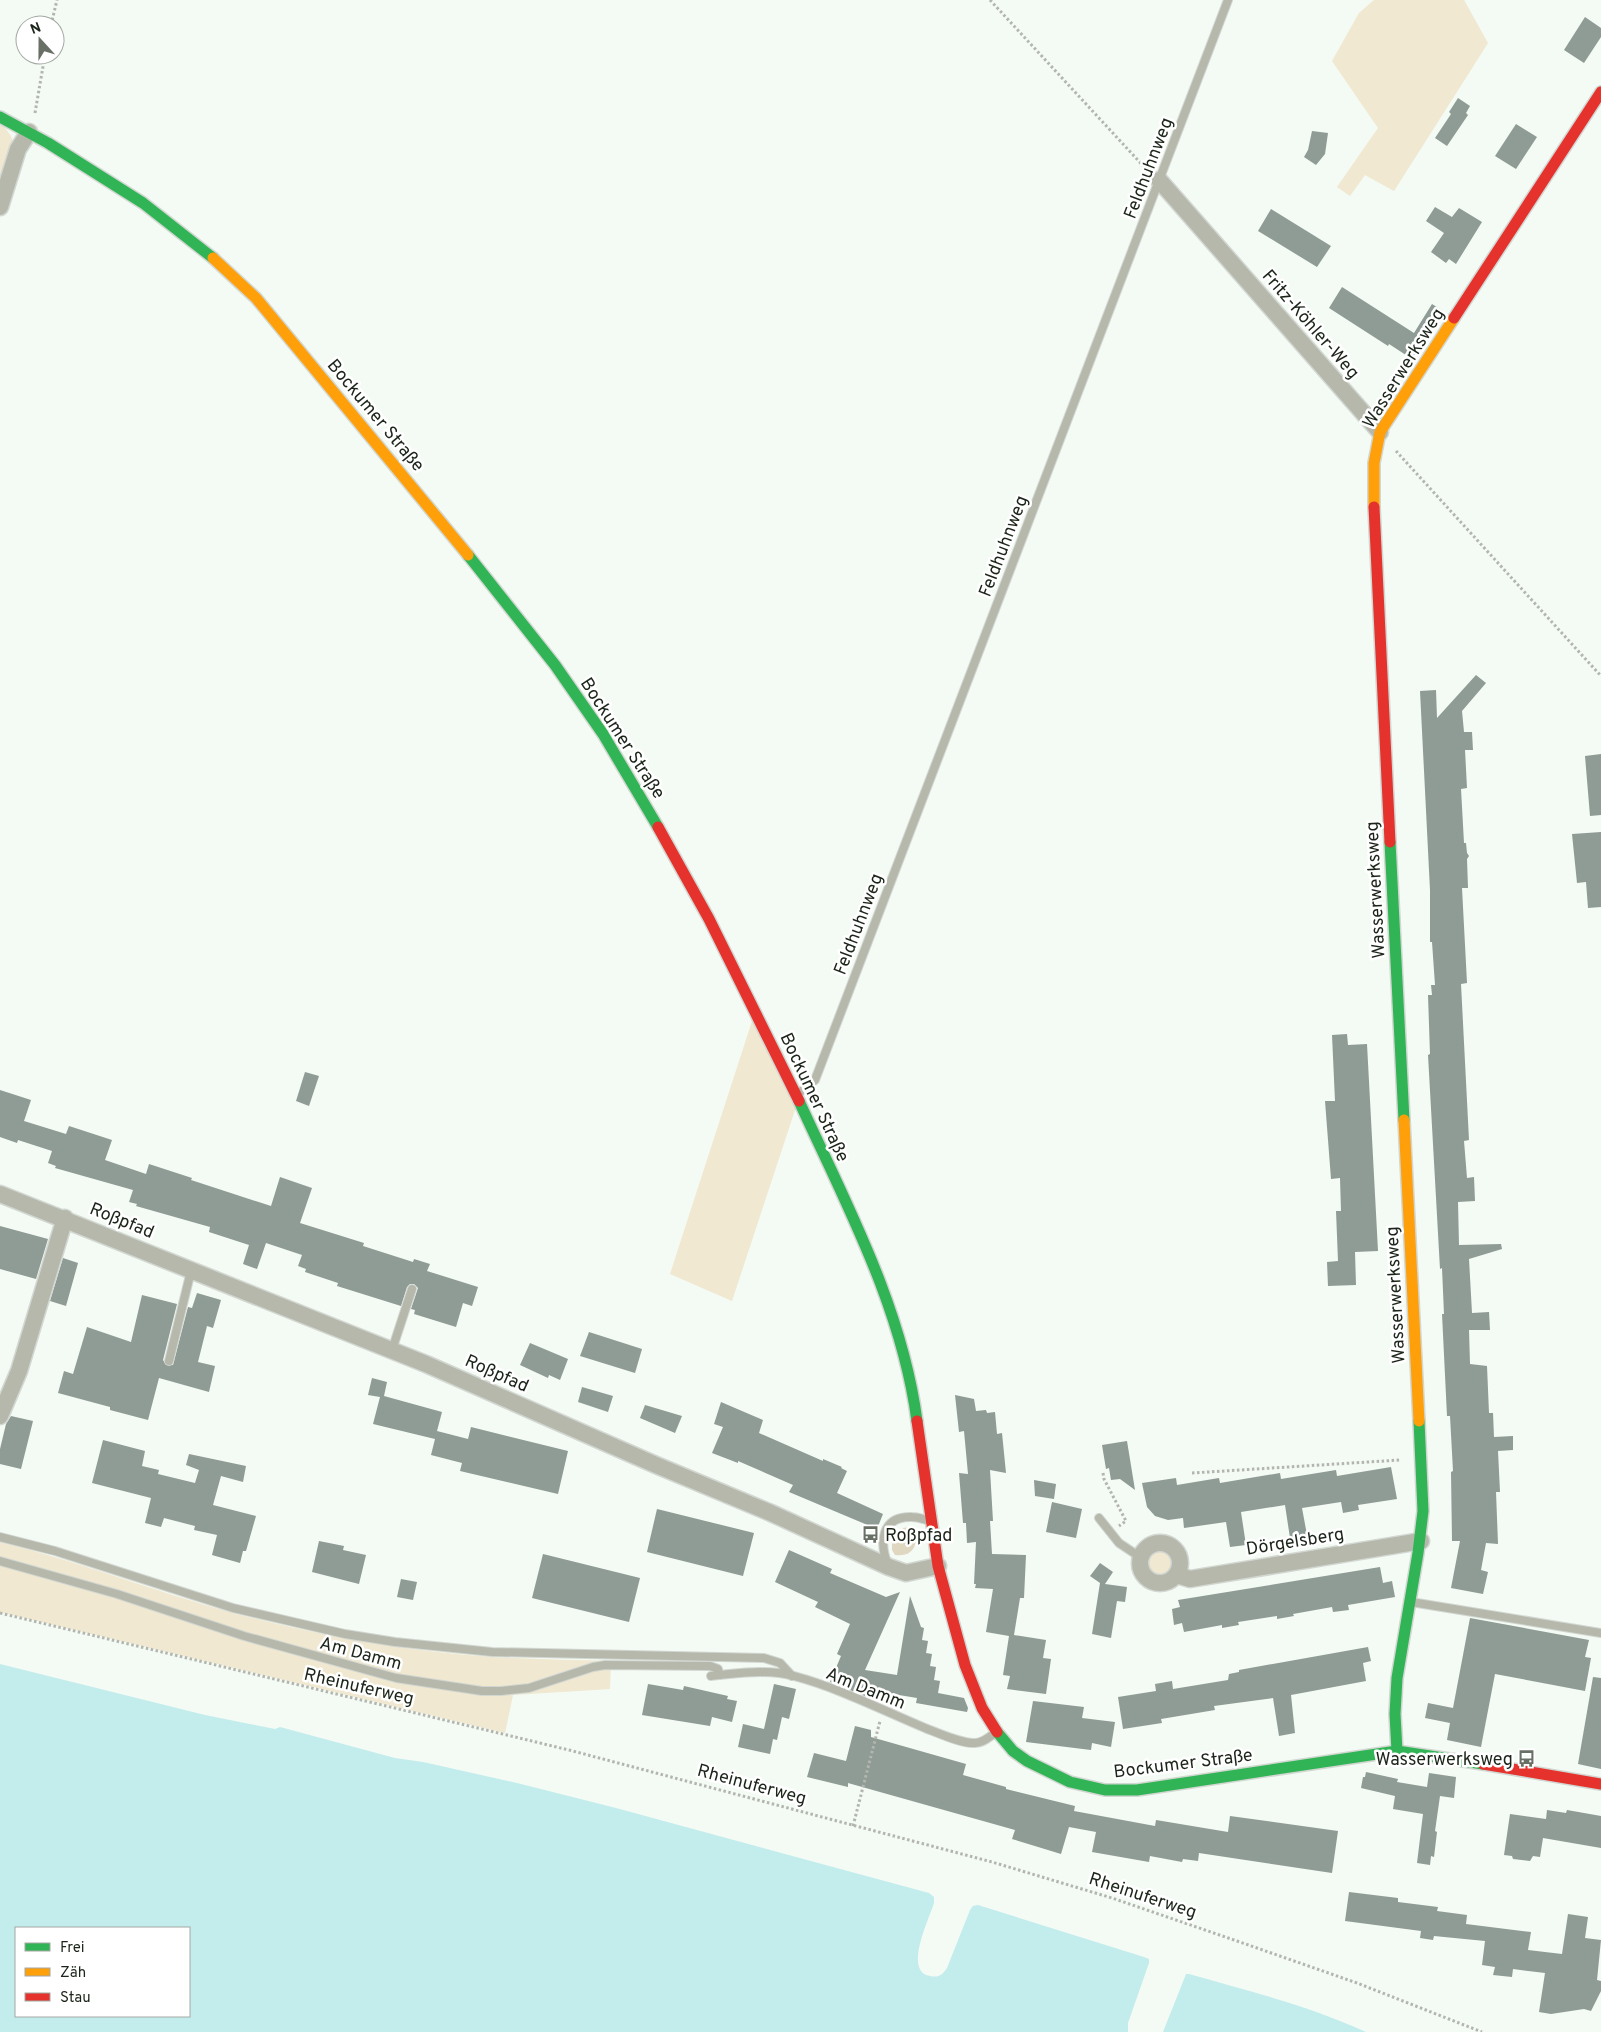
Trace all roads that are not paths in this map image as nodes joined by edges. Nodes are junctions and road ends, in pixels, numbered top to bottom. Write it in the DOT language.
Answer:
graph roads {
  1 [pos="1228,0"];
  2 [pos="1601,92"];
  3 [pos="0,117"];
  4 [pos="29,132"];
  5 [pos="1159,180"];
  6 [pos="0,208"];
  7 [pos="1380,432"];
  8 [pos="796,1095"];
  9 [pos="0,1194"];
  10 [pos="64,1218"];
  11 [pos="191,1270"];
  12 [pos="412,1289"];
  13 [pos="392,1350"];
  14 [pos="169,1361"];
  15 [pos="0,1416"];
  16 [pos="1099,1518"];
  17 [pos="930,1521"];
  18 [pos="0,1537"];
  19 [pos="1421,1541"];
  20 [pos="1140,1557"];
  21 [pos="0,1561"];
  22 [pos="889,1566"];
  23 [pos="938,1566"];
  24 [pos="1177,1574"];
  25 [pos="1409,1602"];
  26 [pos="1601,1633"];
  27 [pos="792,1676"];
  28 [pos="996,1732"];
  29 [pos="1397,1751"];
  30 [pos="1601,1784"];
  1 -- 5 [label="lane, Feldhuhnweg"];
  2 -- 7 [label="street, Wasserwerksweg"];
  3 -- 4 [label="street, Bockumer Straße"];
  4 -- 6 [label="street"];
  4 -- 8 [label="street, Bockumer Straße"];
  5 -- 7 [label="street, Fritz-Köhler-Weg"];
  5 -- 8 [label="lane, Feldhuhnweg"];
  7 -- 19 [label="street, Wasserwerksweg"];
  8 -- 17 [label="street, Bockumer Straße"];
  9 -- 10 [label="street, Roßpfad"];
  10 -- 11 [label="street, Roßpfad"];
  10 -- 15 [label="street, Roßpfad"];
  11 -- 13 [label="street, Roßpfad"];
  11 -- 14 [label="lane"];
  12 -- 13 [label="lane"];
  13 -- 22 [label="street, Roßpfad"];
  16 -- 20 [label="lane"];
  17 -- 22 [label="lane"];
  17 -- 23 [label="street, Bockumer Straße"];
  18 -- 27 [label="lane"];
  19 -- 24 [label="street, Dörgelsberg"];
  19 -- 25 [label="street, Wasserwerksweg"];
  20 -- 24 [label="street, Dörgelsberg"];
  20 -- 24 [label="street"];
  21 -- 27 [label="lane, Am Damm"];
  22 -- 23 [label="street, Roßpfad"];
  23 -- 28 [label="street, Bockumer Straße"];
  25 -- 26 [label="lane"];
  25 -- 29 [label="street, Wasserwerksweg"];
  27 -- 28 [label="lane, Am Damm"];
  28 -- 29 [label="street, Bockumer Straße"];
  29 -- 30 [label="street, Bockumer Straße"];
}
